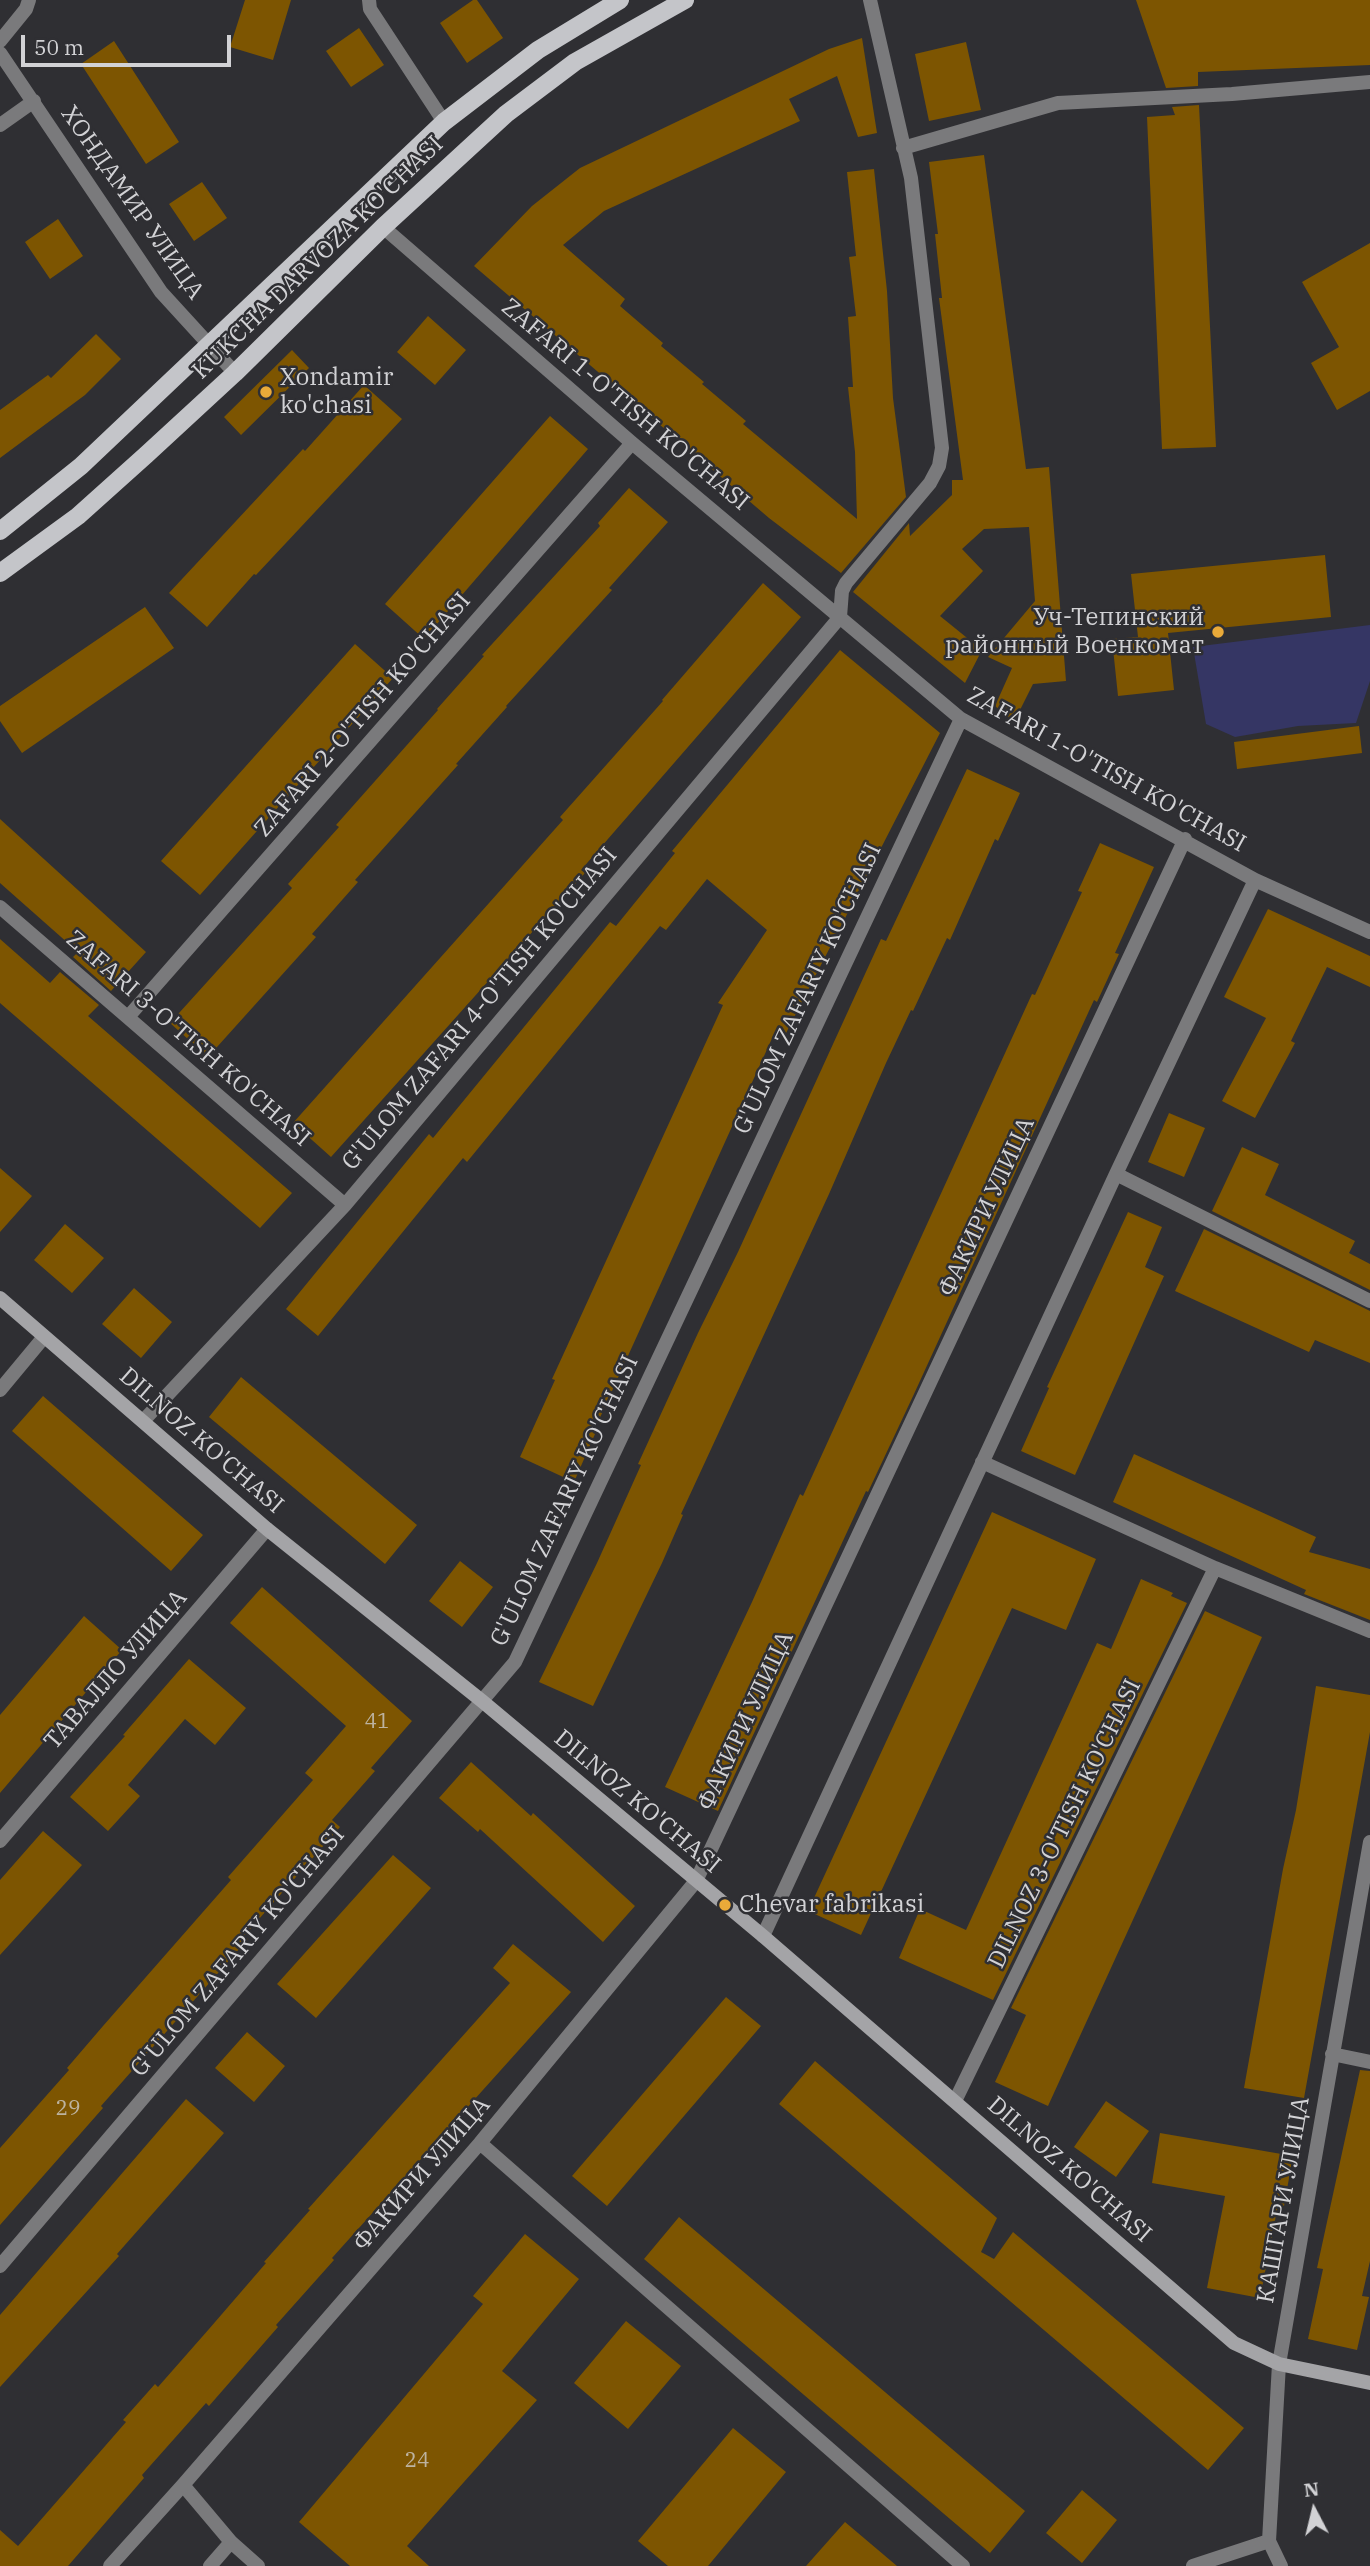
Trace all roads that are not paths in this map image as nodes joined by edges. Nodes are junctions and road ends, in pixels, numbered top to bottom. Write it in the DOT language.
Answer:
graph roads {
  1 [pos="29,0"];
  2 [pos="369,0"];
  3 [pos="620,0"];
  4 [pos="685,0"];
  5 [pos="870,0"];
  6 [pos="0,41"];
  7 [pos="0,53"];
  8 [pos="1370,82"];
  9 [pos="34,102"];
  10 [pos="444,122"];
  11 [pos="0,125"];
  12 [pos="903,148"];
  13 [pos="383,227"];
  14 [pos="208,345"];
  15 [pos="235,373"];
  16 [pos="632,443"];
  17 [pos="0,531"];
  18 [pos="0,573"];
  19 [pos="839,617"];
  20 [pos="961,719"];
  21 [pos="1185,839"];
  22 [pos="1255,880"];
  23 [pos="0,907"];
  24 [pos="1370,932"];
  25 [pos="128,1017"];
  26 [pos="1116,1174"];
  27 [pos="345,1205"];
  28 [pos="0,1298"];
  29 [pos="1370,1300"];
  30 [pos="44,1337"];
  31 [pos="0,1390"];
  32 [pos="144,1420"];
  33 [pos="982,1462"];
  34 [pos="267,1529"];
  35 [pos="1215,1568"];
  36 [pos="1370,1631"];
  37 [pos="482,1701"];
  38 [pos="0,1841"];
  39 [pos="1370,1842"];
  40 [pos="696,1881"];
  41 [pos="763,1936"];
  42 [pos="1332,2054"];
  43 [pos="1370,2062"];
  44 [pos="955,2101"];
  45 [pos="480,2143"];
  46 [pos="0,2266"];
  47 [pos="1279,2364"];
  48 [pos="1370,2383"];
  49 [pos="183,2485"];
  50 [pos="1269,2541"];
  51 [pos="231,2542"];
  52 [pos="110,2566"];
  53 [pos="210,2566"];
  54 [pos="258,2566"];
  55 [pos="963,2566"];
  56 [pos="1193,2566"];
  57 [pos="1281,2566"];
  1 -- 6 [label="street"];
  2 -- 10 [label="street"];
  3 -- 10 [label="main road, KUKCHA DARVOZA KO'CHASI"];
  4 -- 13 [label="main road, KUKCHA DARVOZA KO'CHASI"];
  5 -- 12 [label="street"];
  7 -- 9 [label="street, ХОНДАМИР УЛИЦА"];
  8 -- 12 [label="street"];
  9 -- 11 [label="street"];
  9 -- 14 [label="street, ХОНДАМИР УЛИЦА"];
  10 -- 14 [label="main road, KUKCHA DARVOZA KO'CHASI"];
  12 -- 19 [label="street"];
  13 -- 15 [label="main road, KUKCHA DARVOZA KO'CHASI"];
  13 -- 16 [label="street, ZAFARI 1-O'TISH KO'CHASI"];
  14 -- 15 [label="street, ХОНДАМИР УЛИЦА"];
  14 -- 17 [label="main road, KUKCHA DARVOZA KO'CHASI"];
  15 -- 18 [label="main road, KUKCHA DARVOZA KO'CHASI"];
  16 -- 19 [label="street, ZAFARI 1-O'TISH KO'CHASI"];
  16 -- 25 [label="street, ZAFARI 2-O'TISH KO'CHASI"];
  19 -- 20 [label="street, ZAFARI 1-O'TISH KO'CHASI"];
  19 -- 27 [label="street, G'ULOM ZAFARI 4-O'TISH KO'CHASI"];
  20 -- 21 [label="street, ZAFARI 1-O'TISH KO'CHASI"];
  20 -- 37 [label="street, G'ULOM ZAFARIY KO'CHASI"];
  21 -- 22 [label="street, ZAFARI 1-O'TISH KO'CHASI"];
  21 -- 40 [label="street, ФАКИРИ УЛИЦА"];
  22 -- 24 [label="street, ZAFARI 1-O'TISH KO'CHASI"];
  22 -- 26 [label="street"];
  23 -- 25 [label="street, ZAFARI 3-O'TISH KO'CHASI"];
  25 -- 27 [label="street, ZAFARI 3-O'TISH KO'CHASI"];
  26 -- 29 [label="street"];
  26 -- 33 [label="street"];
  27 -- 32 [label="street, G'ULOM ZAFARI 4-O'TISH KO'CHASI"];
  28 -- 30 [label="street, DILNOZ KO'CHASI"];
  30 -- 31 [label="street"];
  30 -- 32 [label="street, DILNOZ KO'CHASI"];
  32 -- 34 [label="street, DILNOZ KO'CHASI"];
  33 -- 35 [label="street"];
  33 -- 41 [label="street"];
  34 -- 37 [label="street, DILNOZ KO'CHASI"];
  34 -- 38 [label="street, ТАВАЛЛО УЛИЦА"];
  35 -- 36 [label="street"];
  35 -- 44 [label="street, DILNOZ 3-O'TISH KO'CHASI"];
  37 -- 40 [label="street, DILNOZ KO'CHASI"];
  37 -- 46 [label="street, G'ULOM ZAFARIY KO'CHASI"];
  39 -- 42 [label="street, КАШГАРИ УЛИЦА"];
  40 -- 41 [label="street, DILNOZ KO'CHASI"];
  40 -- 45 [label="street, ФАКИРИ УЛИЦА"];
  41 -- 44 [label="street, DILNOZ KO'CHASI"];
  42 -- 43 [label="street"];
  42 -- 47 [label="street, КАШГАРИ УЛИЦА"];
  44 -- 47 [label="street, DILNOZ KO'CHASI"];
  45 -- 49 [label="street, ФАКИРИ УЛИЦА"];
  45 -- 55 [label="street"];
  47 -- 48 [label="street, DILNOZ KO'CHASI"];
  47 -- 50 [label="street, КАШГАРИ УЛИЦА"];
  49 -- 51 [label="street"];
  49 -- 52 [label="street, ФАКИРИ УЛИЦА"];
  50 -- 56 [label="street"];
  50 -- 57 [label="street, КАШГАРИ УЛИЦА"];
  51 -- 53 [label="street"];
  51 -- 54 [label="street"];
}
